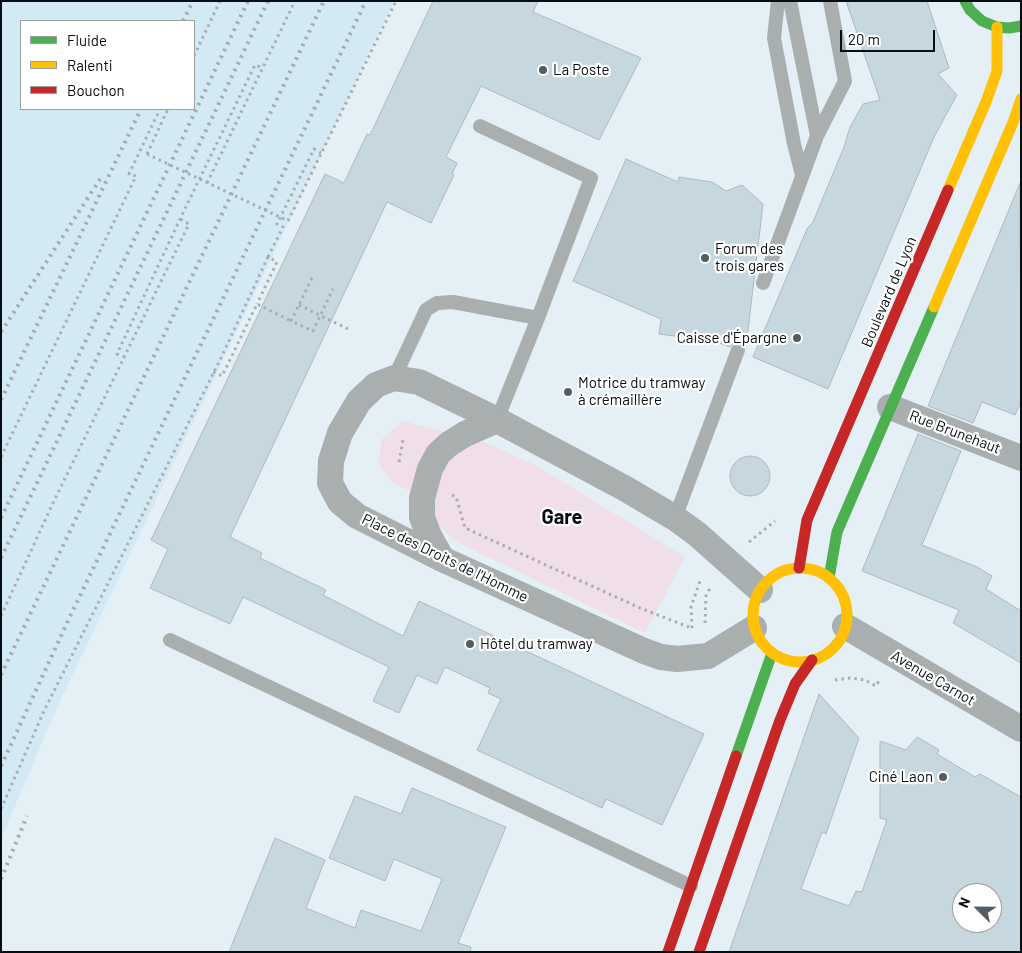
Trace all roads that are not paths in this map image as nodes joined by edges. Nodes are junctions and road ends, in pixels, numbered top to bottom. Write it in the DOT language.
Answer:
graph roads {
  1 [pos="778,1"];
  2 [pos="790,1"];
  3 [pos="830,1"];
  4 [pos="965,1"];
  5 [pos="1021,26"];
  6 [pos="997,27"];
  7 [pos="1018,114"];
  8 [pos="480,126"];
  9 [pos="817,136"];
  10 [pos="802,175"];
  11 [pos="763,283"];
  12 [pos="538,318"];
  13 [pos="738,350"];
  14 [pos="394,378"];
  15 [pos="890,407"];
  16 [pos="497,420"];
  17 [pos="1021,458"];
  18 [pos="675,518"];
  19 [pos="442,559"];
  20 [pos="799,568"];
  21 [pos="829,578"];
  22 [pos="760,590"];
  23 [pos="845,626"];
  24 [pos="754,628"];
  25 [pos="170,640"];
  26 [pos="772,653"];
  27 [pos="812,660"];
  28 [pos="1021,729"];
  29 [pos="691,886"];
  30 [pos="668,952"];
  31 [pos="699,952"];
  1 -- 10 [label="lane"];
  2 -- 9 [label="lane"];
  3 -- 9 [label="lane"];
  4 -- 6 [label="main road"];
  5 -- 6 [label="main road"];
  6 -- 20 [label="main road, Boulevard de Lyon"];
  7 -- 15 [label="main road"];
  8 -- 12 [label="lane"];
  9 -- 10 [label="lane"];
  10 -- 11 [label="lane"];
  12 -- 14 [label="lane"];
  12 -- 16 [label="lane"];
  13 -- 18 [label="lane"];
  14 -- 16 [label="street"];
  14 -- 19 [label="street, Place des Droits de l'Homme"];
  15 -- 17 [label="street, Rue Brunehaut"];
  15 -- 21 [label="main road"];
  16 -- 18 [label="street"];
  16 -- 19 [label="street"];
  18 -- 22 [label="street"];
  19 -- 24 [label="street, Place des Droits de l'Homme"];
  20 -- 21 [label="main road"];
  20 -- 22 [label="main road"];
  21 -- 23 [label="main road"];
  22 -- 24 [label="main road"];
  23 -- 27 [label="main road"];
  23 -- 28 [label="street, Avenue Carnot"];
  24 -- 26 [label="main road"];
  25 -- 29 [label="lane"];
  26 -- 27 [label="main road"];
  26 -- 29 [label="main road"];
  27 -- 31 [label="main road"];
  29 -- 30 [label="main road"];
}
